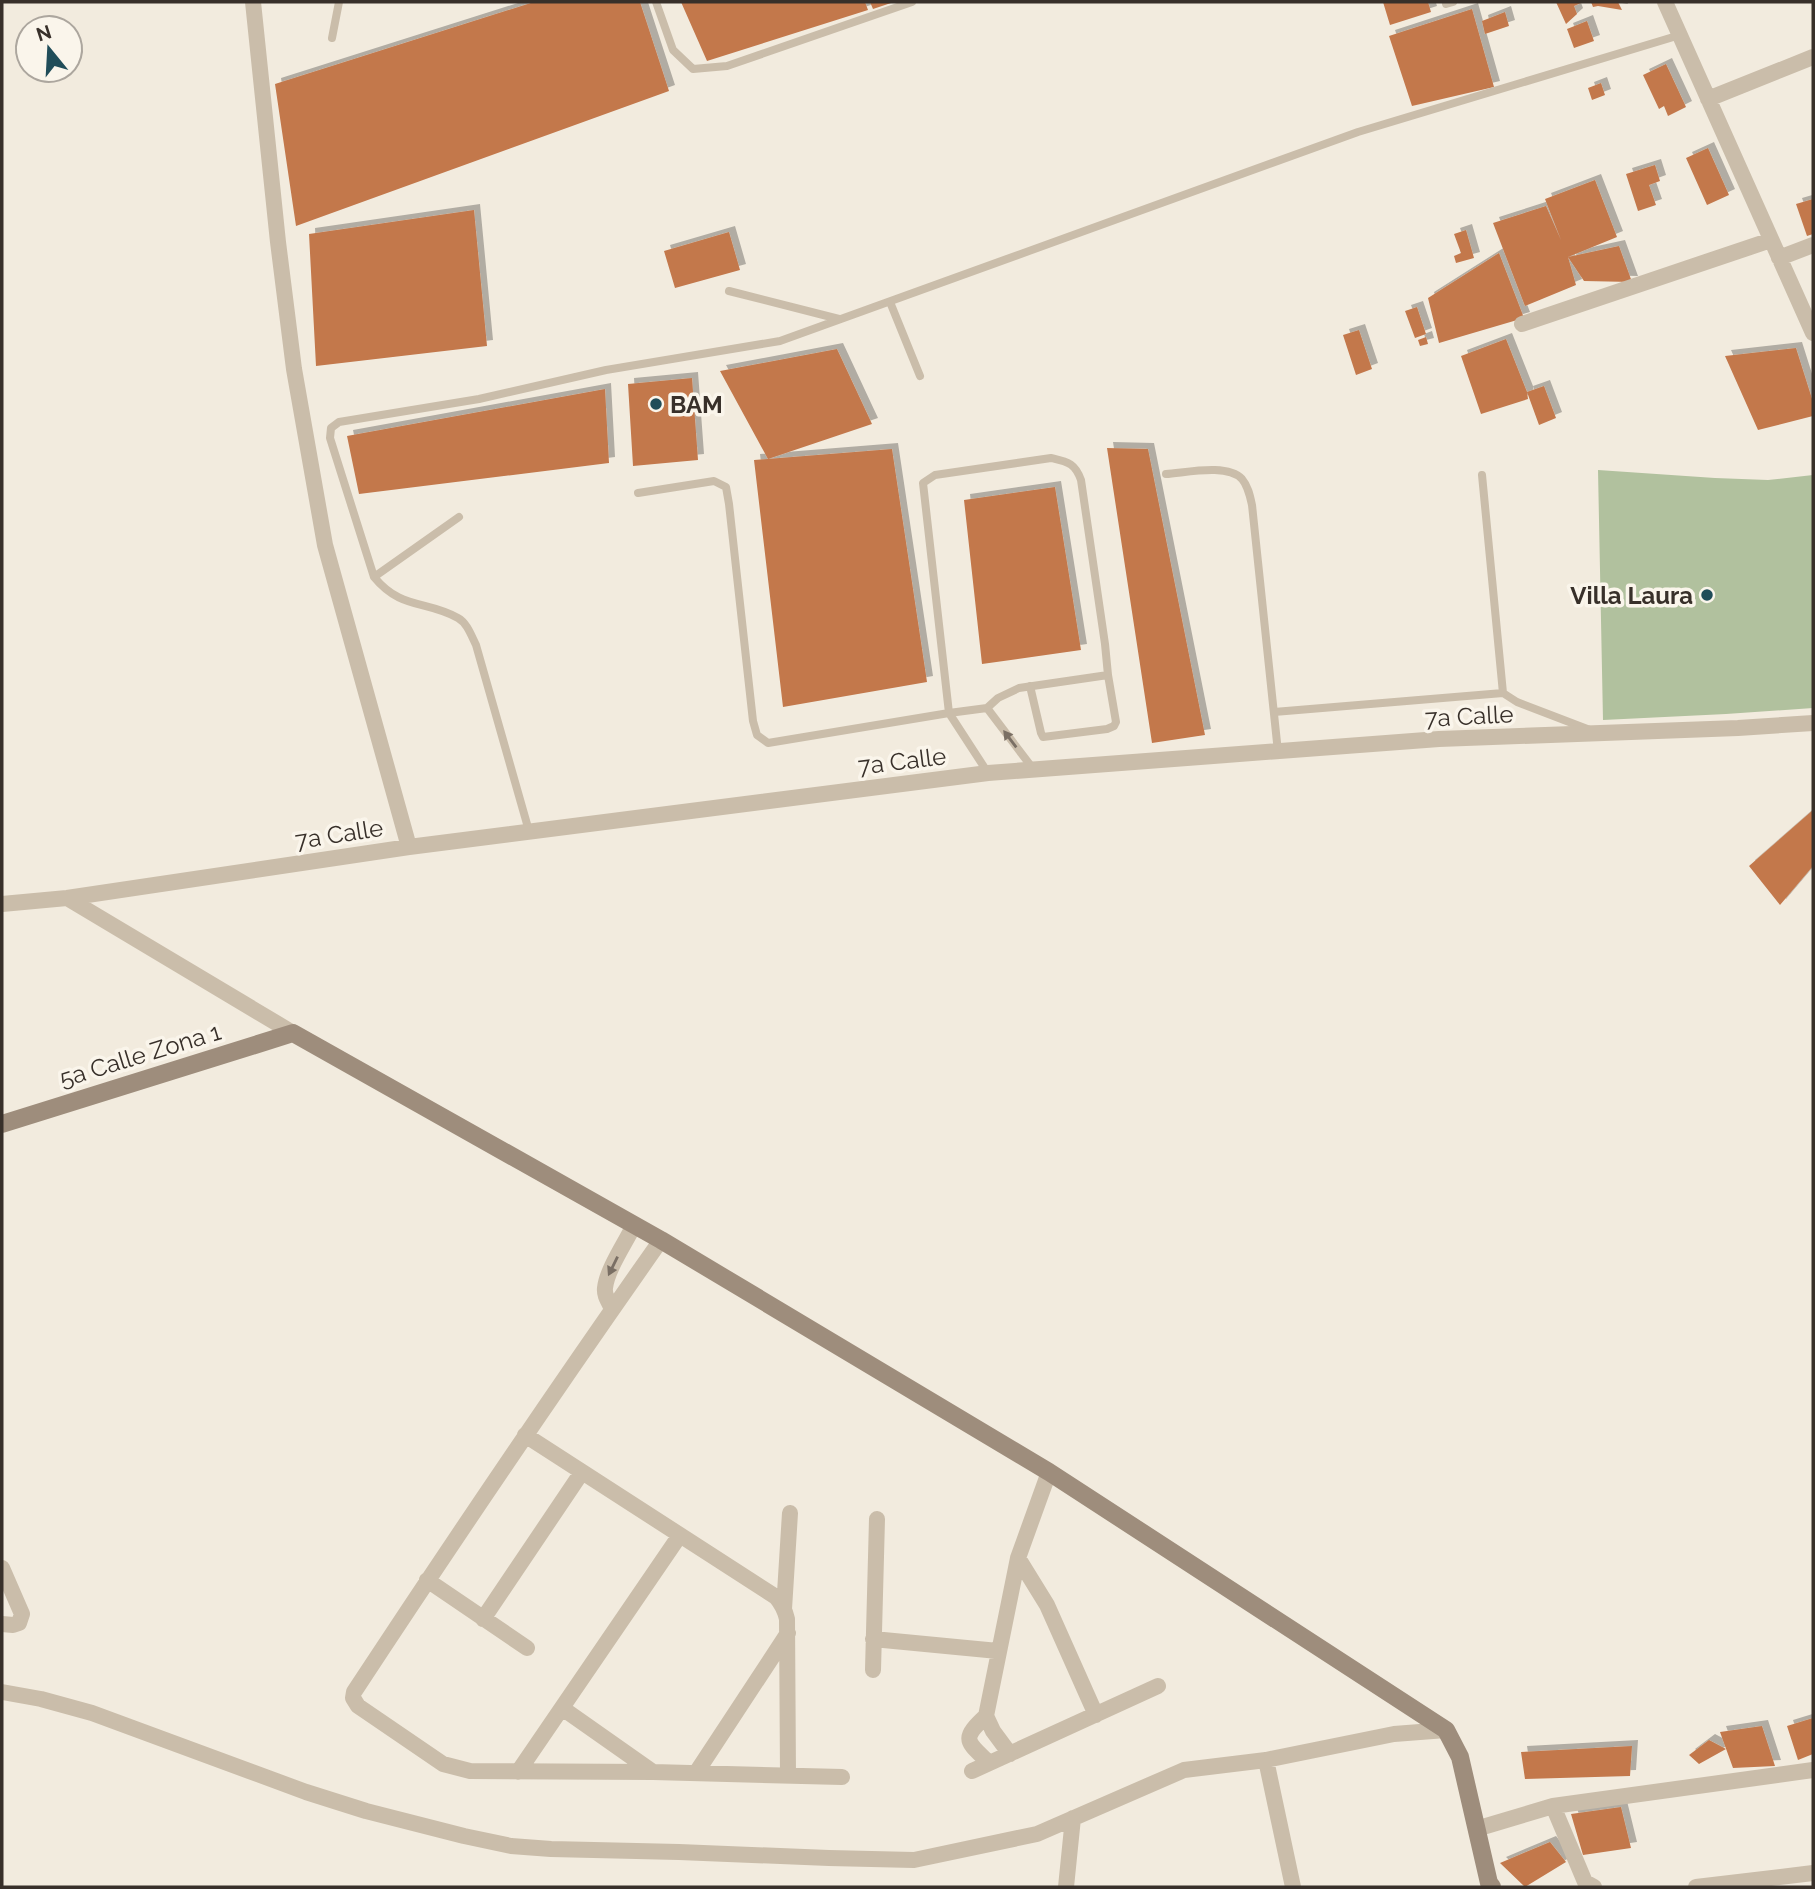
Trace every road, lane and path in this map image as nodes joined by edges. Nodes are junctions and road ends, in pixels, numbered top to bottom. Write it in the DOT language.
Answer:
graph roads {
  1 [pos="253,2"];
  2 [pos="339,2"];
  3 [pos="656,2"];
  4 [pos="912,2"];
  5 [pos="1665,2"];
  6 [pos="1680,35"];
  7 [pos="332,38"];
  8 [pos="1813,57"];
  9 [pos="1709,99"];
  10 [pos="1771,240"];
  11 [pos="1813,245"];
  12 [pos="1779,258"];
  13 [pos="729,291"];
  14 [pos="890,302"];
  15 [pos="839,319"];
  16 [pos="1522,324"];
  17 [pos="1813,333"];
  18 [pos="920,376"];
  19 [pos="1166,474"];
  20 [pos="1482,475"];
  21 [pos="638,493"];
  22 [pos="459,517"];
  23 [pos="373,577"];
  24 [pos="1108,675"];
  25 [pos="1030,686"];
  26 [pos="1503,692"];
  27 [pos="987,708"];
  28 [pos="1274,712"];
  29 [pos="949,713"];
  30 [pos="1813,723"];
  31 [pos="1599,733"];
  32 [pos="1278,752"];
  33 [pos="1034,770"];
  34 [pos="988,773"];
  35 [pos="529,831"];
  36 [pos="410,847"];
  37 [pos="67,898"];
  38 [pos="2,904"];
  39 [pos="293,1033"];
  40 [pos="2,1124"];
  41 [pos="635,1225"];
  42 [pos="661,1240"];
  43 [pos="612,1309"];
  44 [pos="525,1435"];
  45 [pos="582,1472"];
  46 [pos="1049,1472"];
  47 [pos="790,1513"];
  48 [pos="877,1519"];
  49 [pos="680,1535"];
  50 [pos="1018,1558"];
  51 [pos="2,1568"];
  52 [pos="427,1580"];
  53 [pos="784,1609"];
  54 [pos="483,1619"];
  55 [pos="2,1624"];
  56 [pos="788,1633"];
  57 [pos="873,1639"];
  58 [pos="527,1648"];
  59 [pos="998,1651"];
  60 [pos="873,1670"];
  61 [pos="1158,1686"];
  62 [pos="2,1692"];
  63 [pos="562,1708"];
  64 [pos="1096,1715"];
  65 [pos="986,1716"];
  66 [pos="1446,1730"];
  67 [pos="1010,1754"];
  68 [pos="1266,1760"];
  69 [pos="989,1763"];
  70 [pos="1813,1770"];
  71 [pos="972,1771"];
  72 [pos="518,1772"];
  73 [pos="653,1772"];
  74 [pos="696,1773"];
  75 [pos="788,1776"];
  76 [pos="842,1777"];
  77 [pos="1553,1806"];
  78 [pos="1073,1818"];
  79 [pos="1476,1829"];
  80 [pos="1813,1874"];
  81 [pos="1066,1887"];
  82 [pos="1293,1887"];
  83 [pos="1492,1887"];
  84 [pos="1594,1887"];
  85 [pos="1696,1887"];
  1 -- 36 [label="street"];
  2 -- 7 [label="lane"];
  3 -- 4 [label="lane"];
  5 -- 6 [label="street"];
  6 -- 9 [label="street"];
  6 -- 14 [label="lane"];
  8 -- 9 [label="street"];
  9 -- 10 [label="street"];
  10 -- 12 [label="street"];
  10 -- 16 [label="street"];
  11 -- 12 [label="street"];
  12 -- 17 [label="street"];
  13 -- 15 [label="lane"];
  14 -- 15 [label="lane"];
  14 -- 18 [label="lane"];
  15 -- 23 [label="lane"];
  19 -- 28 [label="lane"];
  20 -- 26 [label="lane"];
  21 -- 29 [label="lane"];
  22 -- 23 [label="lane"];
  23 -- 35 [label="lane"];
  24 -- 25 [label="lane"];
  24 -- 25 [label="lane"];
  24 -- 29 [label="lane"];
  25 -- 27 [label="lane"];
  26 -- 28 [label="lane"];
  26 -- 31 [label="lane"];
  27 -- 29 [label="lane"];
  33 -- 27 [label="lane, one-way"];
  28 -- 32 [label="lane"];
  29 -- 34 [label="lane"];
  30 -- 31 [label="street, 7a Calle"];
  31 -- 32 [label="street, 7a Calle"];
  32 -- 33 [label="street, 7a Calle"];
  33 -- 34 [label="street, 7a Calle"];
  34 -- 35 [label="street, 7a Calle"];
  35 -- 36 [label="street, 7a Calle"];
  36 -- 37 [label="street, 7a Calle"];
  37 -- 38 [label="street, 7a Calle"];
  37 -- 39 [label="street"];
  39 -- 40 [label="street, 5a Calle Zona 1"];
  39 -- 41 [label="street"];
  41 -- 42 [label="street"];
  41 -- 43 [label="street, one-way"];
  42 -- 43 [label="street"];
  42 -- 46 [label="street"];
  43 -- 44 [label="street"];
  44 -- 45 [label="street"];
  44 -- 52 [label="street"];
  45 -- 49 [label="street"];
  45 -- 54 [label="street"];
  46 -- 50 [label="street"];
  46 -- 66 [label="street"];
  47 -- 53 [label="street"];
  48 -- 57 [label="street"];
  49 -- 53 [label="street"];
  49 -- 63 [label="street"];
  50 -- 59 [label="street"];
  50 -- 64 [label="street"];
  51 -- 55 [label="street"];
  52 -- 54 [label="street"];
  52 -- 72 [label="street"];
  53 -- 56 [label="street"];
  54 -- 58 [label="street"];
  56 -- 74 [label="street"];
  56 -- 75 [label="street"];
  57 -- 59 [label="street"];
  57 -- 60 [label="street"];
  59 -- 65 [label="street"];
  61 -- 64 [label="street"];
  62 -- 78 [label="street"];
  63 -- 72 [label="street"];
  63 -- 73 [label="street"];
  64 -- 67 [label="street"];
  65 -- 67 [label="street"];
  65 -- 69 [label="street"];
  66 -- 68 [label="street"];
  66 -- 79 [label="street"];
  67 -- 69 [label="street"];
  68 -- 78 [label="street"];
  68 -- 82 [label="street"];
  69 -- 71 [label="street"];
  70 -- 77 [label="street"];
  72 -- 73 [label="street"];
  73 -- 74 [label="street"];
  74 -- 75 [label="street"];
  75 -- 76 [label="street"];
  77 -- 79 [label="street"];
  77 -- 84 [label="street"];
  78 -- 81 [label="street"];
  79 -- 83 [label="street"];
  80 -- 85 [label="street"];
}
